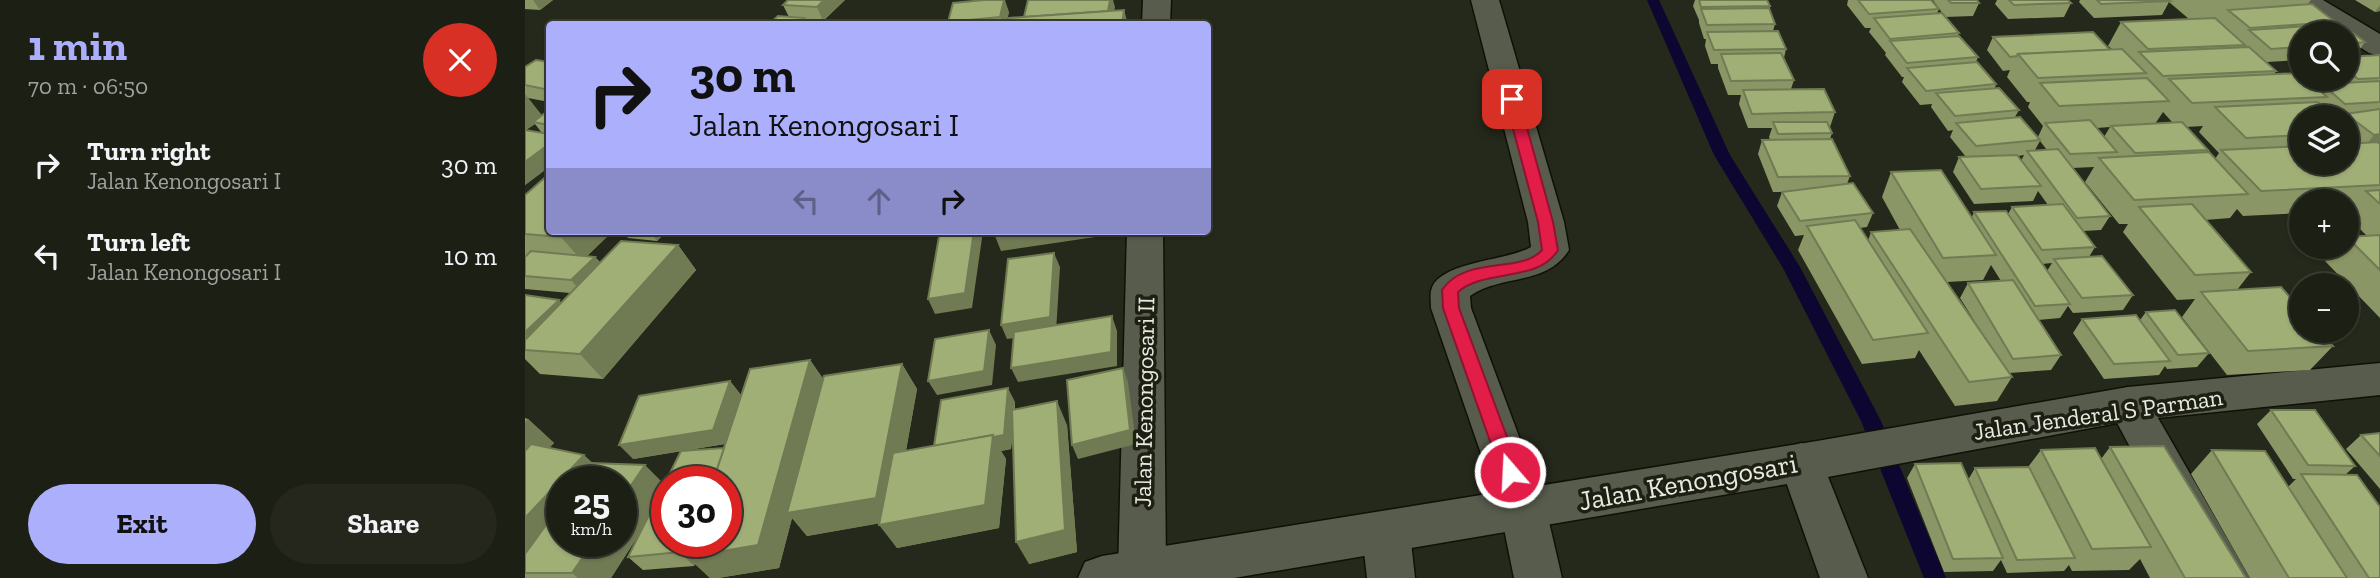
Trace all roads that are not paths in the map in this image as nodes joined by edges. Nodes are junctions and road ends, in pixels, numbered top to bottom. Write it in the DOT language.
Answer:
graph roads {
  1 [pos="1157,0"];
  2 [pos="1485,0"];
  3 [pos="2303,0"];
  4 [pos="1156,21"];
  5 [pos="2337,21"];
  6 [pos="2380,21"];
  7 [pos="2359,24"];
  8 [pos="2359,34"];
  9 [pos="2380,47"];
  10 [pos="1145,235"];
  11 [pos="2380,379"];
  12 [pos="2128,404"];
  13 [pos="1809,461"];
  14 [pos="1523,509"];
  15 [pos="1388,555"];
  16 [pos="1122,575"];
  17 [pos="1538,578"];
  18 [pos="1844,578"];
  19 [pos="2226,578"];
  1 -- 4 [label="street"];
  2 -- 14 [label="street"];
  3 -- 5 [label="street"];
  6 -- 7 [label="street"];
  8 -- 9 [label="street"];
  10 -- 16 [label="street, Jalan Kenongosari II"];
  11 -- 12 [label="street, Jalan Jenderal S Parman"];
  12 -- 13 [label="street, Jalan Jenderal S Parman"];
  12 -- 19 [label="street"];
  13 -- 14 [label="street, Jalan Kenongosari"];
  13 -- 18 [label="street"];
  14 -- 15 [label="street, Jalan Kenongosari"];
  14 -- 17 [label="street"];
  15 -- 16 [label="street, Jalan Kenongosari"];
}
